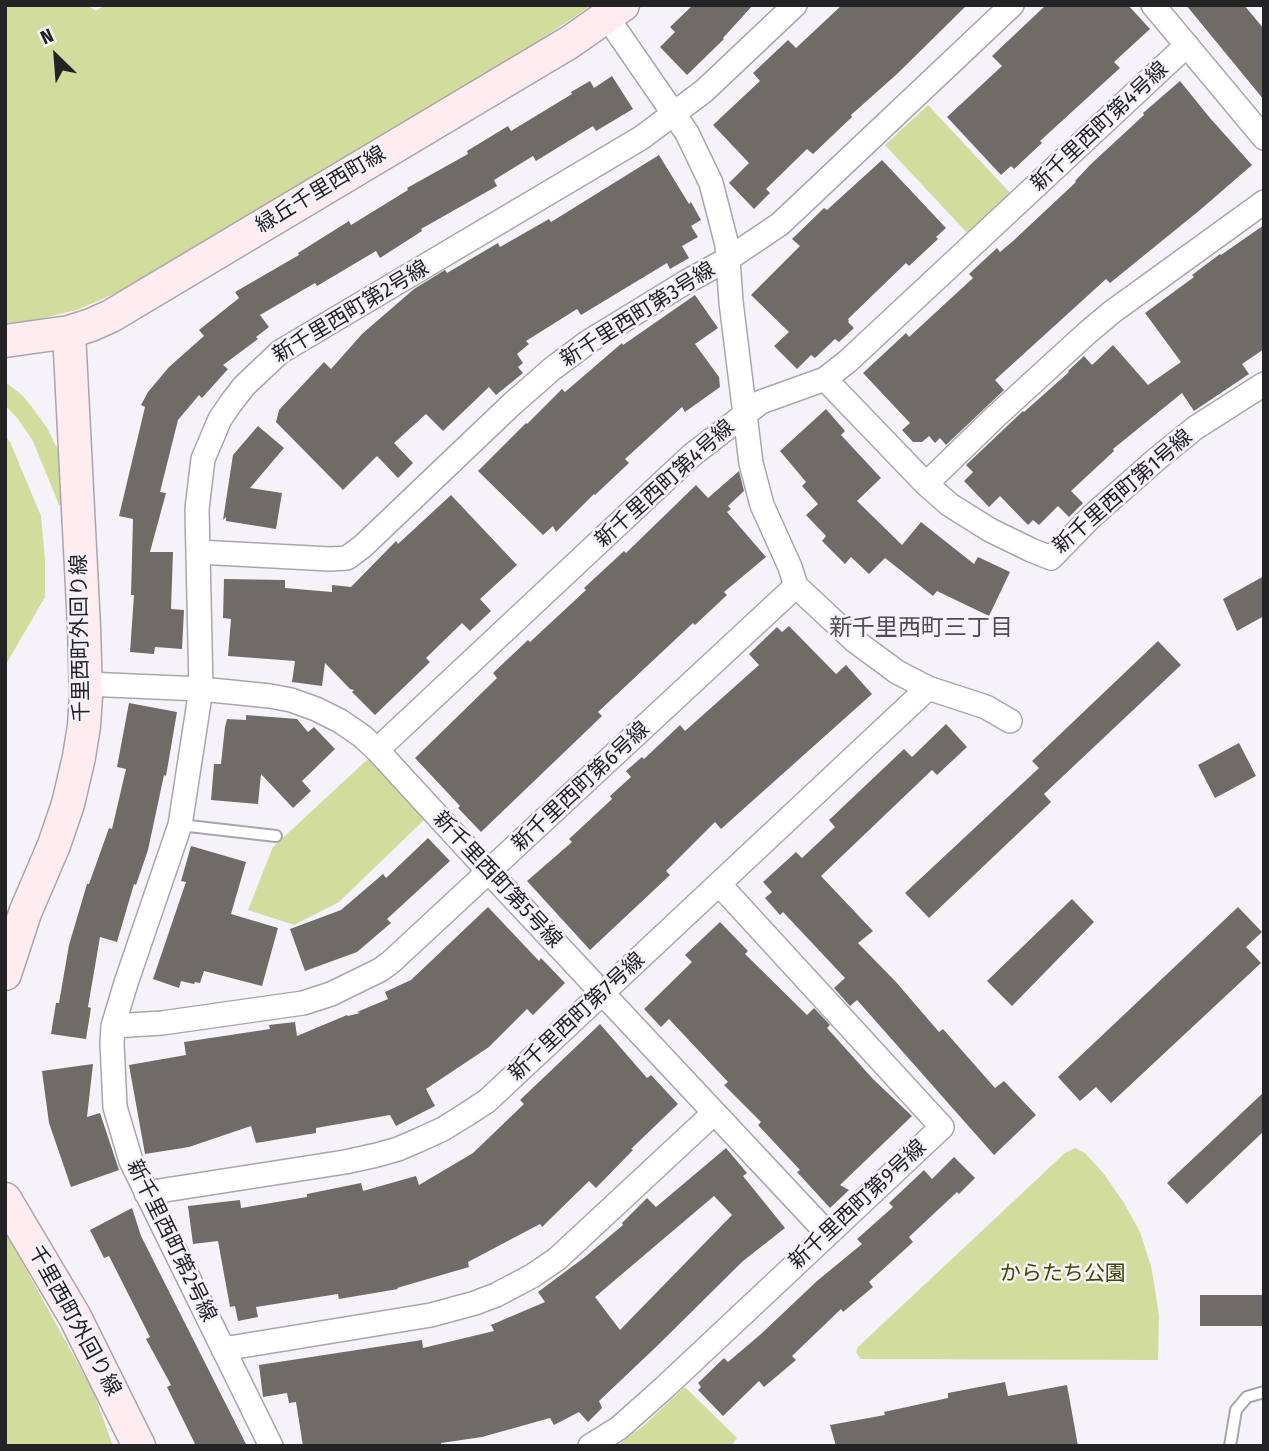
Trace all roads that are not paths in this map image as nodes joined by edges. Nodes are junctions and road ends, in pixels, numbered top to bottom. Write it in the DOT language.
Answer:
graph roads {
  1 [pos="794,5"];
  2 [pos="1012,5"];
  3 [pos="1153,5"];
  4 [pos="615,11"];
  5 [pos="1187,45"];
  6 [pos="674,114"];
  7 [pos="1264,138"];
  8 [pos="1264,202"];
  9 [pos="728,259"];
  10 [pos="69,332"];
  11 [pos="5,341"];
  12 [pos="825,379"];
  13 [pos="1264,384"];
  14 [pos="745,413"];
  15 [pos="926,484"];
  16 [pos="198,552"];
  17 [pos="796,586"];
  18 [pos="86,684"];
  19 [pos="928,688"];
  20 [pos="201,689"];
  21 [pos="1010,721"];
  22 [pos="377,750"];
  23 [pos="180,825"];
  24 [pos="276,836"];
  25 [pos="489,872"];
  26 [pos="719,884"];
  27 [pos="5,974"];
  28 [pos="603,992"];
  29 [pos="113,1026"];
  30 [pos="714,1113"];
  31 [pos="145,1193"];
  32 [pos="5,1199"];
  33 [pos="828,1234"];
  34 [pos="223,1349"];
  35 [pos="1264,1392"];
  36 [pos="139,1446"];
  37 [pos="271,1446"];
  38 [pos="590,1446"];
  39 [pos="1230,1446"];
  1 -- 6 [label="street, 新千里西町第2号線"];
  2 -- 9 [label="street, 新千里西町第3号線"];
  3 -- 5 [label="street"];
  4 -- 6 [label="street"];
  4 -- 10 [label="street, 緑丘千里西町線"];
  5 -- 7 [label="street"];
  5 -- 12 [label="street, 新千里西町第4号線"];
  6 -- 9 [label="street"];
  6 -- 16 [label="street, 新千里西町第2号線"];
  8 -- 15 [label="street"];
  9 -- 14 [label="street"];
  9 -- 16 [label="street, 新千里西町第3号線"];
  10 -- 11 [label="street, 緑丘千里西町線"];
  10 -- 18 [label="street, 千里西町外回り線"];
  12 -- 14 [label="street, 新千里西町第4号線"];
  12 -- 15 [label="street, 新千里西町第1号線"];
  13 -- 15 [label="street, 新千里西町第1号線"];
  14 -- 17 [label="street"];
  14 -- 22 [label="street, 新千里西町第4号線"];
  16 -- 20 [label="street, 新千里西町第2号線"];
  17 -- 19 [label="street"];
  17 -- 25 [label="street, 新千里西町第6号線"];
  18 -- 20 [label="street, 新千里西町第5号線"];
  18 -- 27 [label="street, 千里西町外回り線"];
  19 -- 21 [label="street"];
  19 -- 26 [label="street, 新千里西町第7号線"];
  20 -- 22 [label="street, 新千里西町第5号線"];
  20 -- 23 [label="street, 新千里西町第2号線"];
  22 -- 25 [label="street, 新千里西町第5号線"];
  23 -- 24 [label="lane"];
  23 -- 29 [label="street, 新千里西町第2号線"];
  25 -- 28 [label="street, 新千里西町第5号線"];
  25 -- 29 [label="street, 新千里西町第6号線"];
  26 -- 28 [label="street, 新千里西町第7号線"];
  26 -- 33 [label="street, 新千里西町第9号線"];
  28 -- 30 [label="street, 新千里西町第5号線"];
  28 -- 31 [label="street, 新千里西町第7号線"];
  29 -- 31 [label="street, 新千里西町第2号線"];
  30 -- 33 [label="street, 新千里西町第5号線"];
  30 -- 34 [label="street"];
  31 -- 34 [label="street, 新千里西町第2号線"];
  32 -- 36 [label="street, 千里西町外回り線"];
  33 -- 38 [label="street, 新千里西町第9号線"];
  34 -- 37 [label="street, 新千里西町第2号線"];
  35 -- 39 [label="lane"];
}
